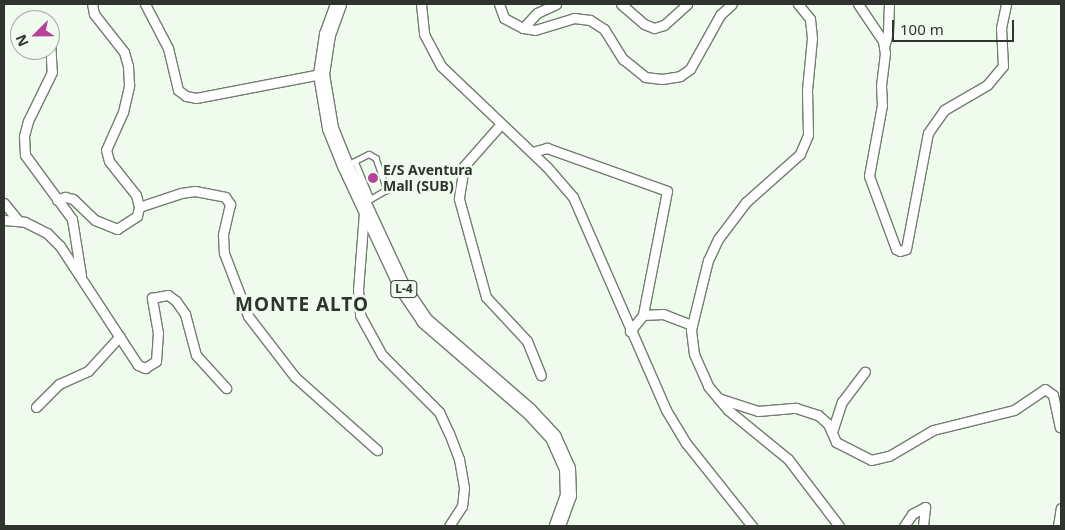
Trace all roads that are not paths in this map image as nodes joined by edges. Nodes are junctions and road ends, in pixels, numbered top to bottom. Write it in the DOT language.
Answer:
graph roads {
  1 [pos="92,4"];
  2 [pos="145,4"];
  3 [pos="338,4"];
  4 [pos="422,4"];
  5 [pos="499,4"];
  6 [pos="556,4"];
  7 [pos="621,4"];
  8 [pos="676,4"];
  9 [pos="687,4"];
  10 [pos="732,4"];
  11 [pos="798,4"];
  12 [pos="858,4"];
  13 [pos="889,4"];
  14 [pos="1006,4"];
  15 [pos="664,25"];
  16 [pos="523,28"];
  17 [pos="884,47"];
  18 [pos="51,60"];
  19 [pos="321,74"];
  20 [pos="501,124"];
  21 [pos="532,152"];
  22 [pos="350,163"];
  23 [pos="57,200"];
  24 [pos="4,203"];
  25 [pos="366,204"];
  26 [pos="139,207"];
  27 [pos="4,220"];
  28 [pos="18,220"];
  29 [pos="82,278"];
  30 [pos="643,315"];
  31 [pos="692,325"];
  32 [pos="630,331"];
  33 [pos="120,336"];
  34 [pos="865,372"];
  35 [pos="542,376"];
  36 [pos="226,388"];
  37 [pos="718,398"];
  38 [pos="36,407"];
  39 [pos="1060,427"];
  40 [pos="832,432"];
  41 [pos="377,450"];
  42 [pos="1061,508"];
  43 [pos="449,526"];
  44 [pos="558,526"];
  45 [pos="752,526"];
  46 [pos="839,526"];
  47 [pos="904,526"];
  48 [pos="924,526"];
  49 [pos="1058,526"];
  1 -- 26 [label="street"];
  2 -- 19 [label="street"];
  3 -- 19 [label="main road, L-4"];
  4 -- 20 [label="street"];
  5 -- 16 [label="street"];
  6 -- 16 [label="street"];
  7 -- 15 [label="street"];
  8 -- 15 [label="street"];
  9 -- 15 [label="street"];
  10 -- 16 [label="street"];
  11 -- 31 [label="street"];
  12 -- 17 [label="street"];
  13 -- 17 [label="street"];
  14 -- 17 [label="street"];
  18 -- 23 [label="street"];
  19 -- 22 [label="main road, L-4"];
  20 -- 21 [label="street"];
  20 -- 35 [label="street"];
  21 -- 30 [label="street"];
  21 -- 32 [label="street"];
  22 -- 25 [label="main road, L-4"];
  22 -- 25 [label="lane"];
  23 -- 26 [label="street"];
  23 -- 29 [label="street"];
  24 -- 28 [label="street"];
  25 -- 43 [label="street"];
  25 -- 44 [label="main road, L-4"];
  26 -- 41 [label="street"];
  27 -- 28 [label="street"];
  28 -- 29 [label="street"];
  29 -- 33 [label="street"];
  30 -- 31 [label="street"];
  30 -- 32 [label="street"];
  31 -- 37 [label="street"];
  32 -- 45 [label="street"];
  33 -- 36 [label="street"];
  33 -- 38 [label="street"];
  34 -- 40 [label="street"];
  37 -- 40 [label="street"];
  37 -- 46 [label="street"];
  39 -- 40 [label="street"];
  42 -- 49 [label="street"];
  47 -- 48 [label="street"];
}
